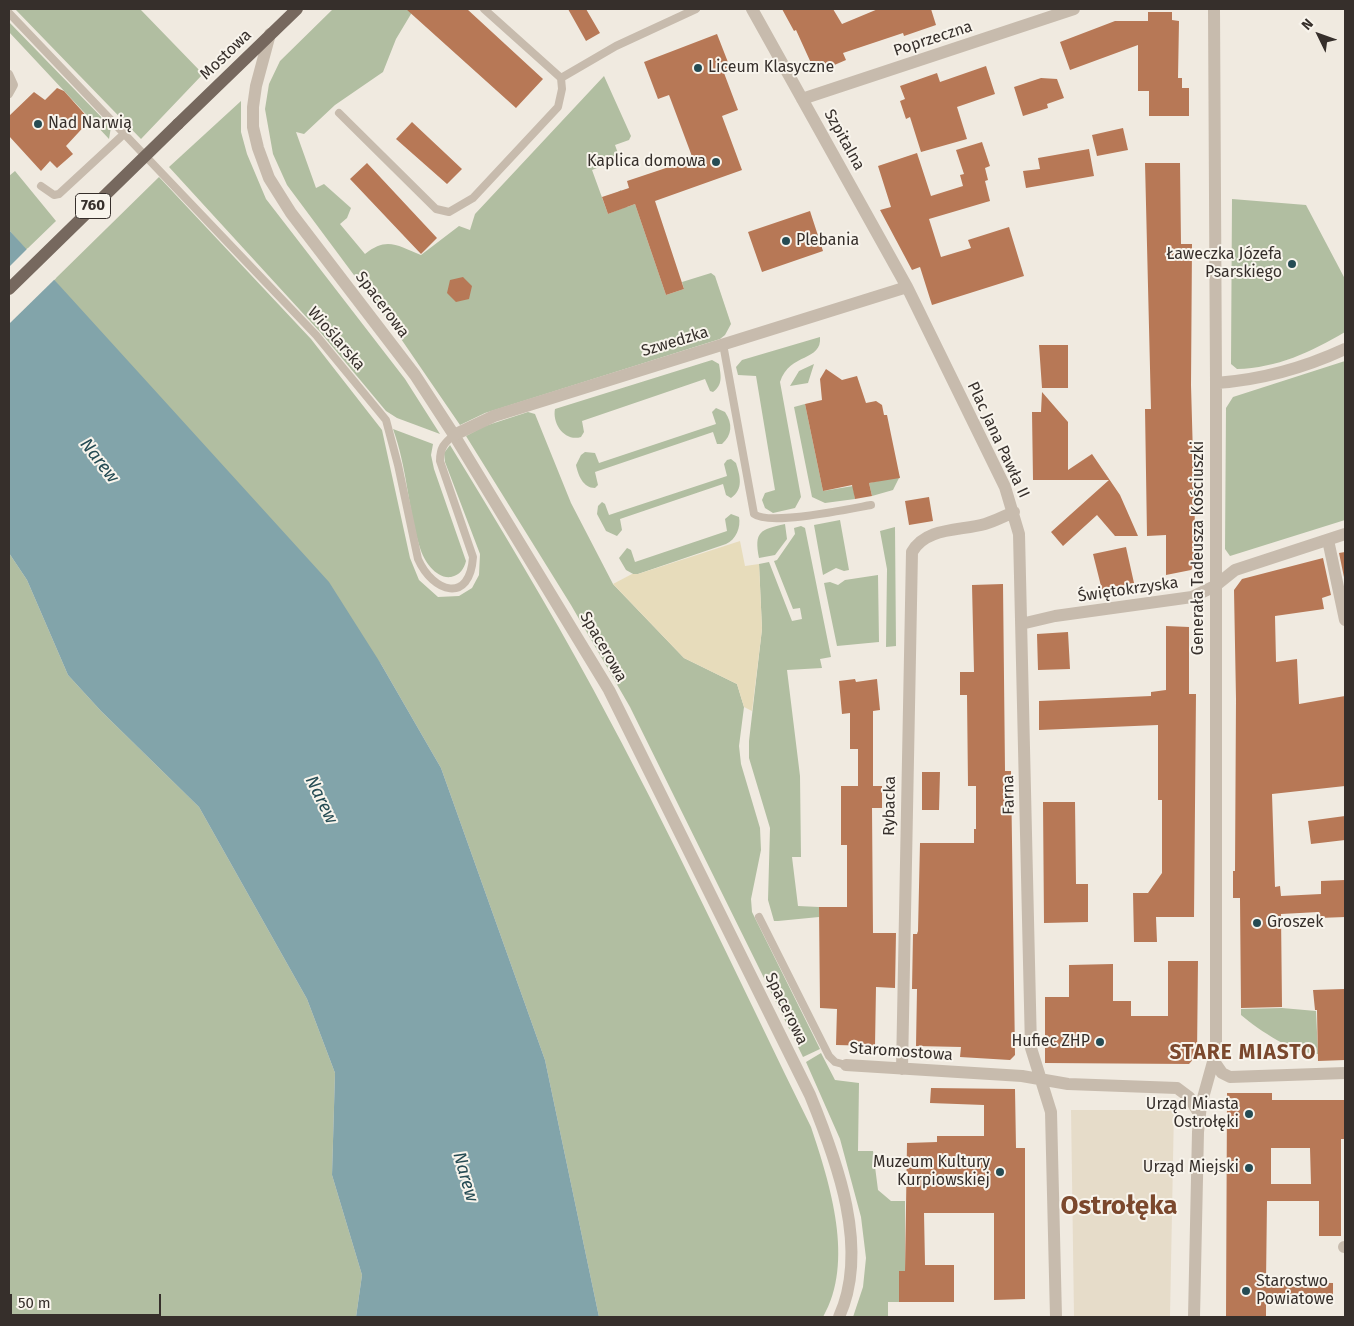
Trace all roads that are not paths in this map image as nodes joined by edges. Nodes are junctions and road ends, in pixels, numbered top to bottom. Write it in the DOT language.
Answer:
graph roads {
  1 [pos="297,9"];
  2 [pos="484,9"];
  3 [pos="696,9"];
  4 [pos="752,9"];
  5 [pos="1074,9"];
  6 [pos="1214,9"];
  7 [pos="9,13"];
  8 [pos="270,34"];
  9 [pos="9,74"];
  10 [pos="561,78"];
  11 [pos="9,94"];
  12 [pos="802,99"];
  13 [pos="339,113"];
  14 [pos="125,133"];
  15 [pos="42,186"];
  16 [pos="907,287"];
  17 [pos="9,288"];
  18 [pos="723,344"];
  19 [pos="1345,350"];
  20 [pos="1216,383"];
  21 [pos="454,434"];
  22 [pos="871,505"];
  23 [pos="1014,512"];
  24 [pos="1345,534"];
  25 [pos="1328,540"];
  26 [pos="916,545"];
  27 [pos="1215,586"];
  28 [pos="1345,620"];
  29 [pos="1022,624"];
  30 [pos="760,917"];
  31 [pos="1213,1060"];
  32 [pos="846,1065"];
  33 [pos="902,1069"];
  34 [pos="1345,1073"];
  35 [pos="1038,1078"];
  36 [pos="1200,1115"];
  37 [pos="839,1317"];
  38 [pos="1056,1317"];
  39 [pos="1194,1317"];
  1 -- 8 [label="main road, Mostowa / 760"];
  2 -- 10 [label="lane"];
  3 -- 10 [label="lane"];
  4 -- 12 [label="street, Szpitalna"];
  5 -- 12 [label="street, Poprzeczna"];
  6 -- 20 [label="street, Generała Tadeusza Kościuszki"];
  7 -- 14 [label="lane, Wioślarska"];
  8 -- 17 [label="main road, Mostowa / 760, bridge"];
  8 -- 21 [label="street, Spacerowa"];
  9 -- 11 [label="lane"];
  10 -- 13 [label="lane"];
  12 -- 16 [label="street, Szpitalna"];
  14 -- 15 [label="lane"];
  14 -- 21 [label="lane, Wioślarska"];
  16 -- 18 [label="street, Szwedzka"];
  16 -- 23 [label="street, Plac Jana Pawła II"];
  18 -- 21 [label="street, Szwedzka"];
  18 -- 22 [label="lane"];
  19 -- 20 [label="street"];
  20 -- 27 [label="street, Generała Tadeusza Kościuszki"];
  21 -- 37 [label="street, Spacerowa"];
  23 -- 26 [label="street, Plac Jana Pawła II"];
  23 -- 29 [label="street, Farna"];
  24 -- 25 [label="street, Świętokrzyska"];
  25 -- 27 [label="street, Świętokrzyska"];
  25 -- 28 [label="street"];
  26 -- 33 [label="street, Rybacka"];
  27 -- 29 [label="street, Świętokrzyska"];
  27 -- 31 [label="street, Generała Tadeusza Kościuszki"];
  29 -- 35 [label="street, Farna"];
  30 -- 32 [label="lane, Staromostowa"];
  31 -- 34 [label="street"];
  31 -- 36 [label="street, Generała Tadeusza Kościuszki"];
  32 -- 33 [label="street, Staromostowa"];
  33 -- 35 [label="street, Staromostowa"];
  35 -- 36 [label="street, Staromostowa"];
  35 -- 38 [label="street, Farna"];
  36 -- 39 [label="street, Generała Tadeusza Kościuszki"];
}
